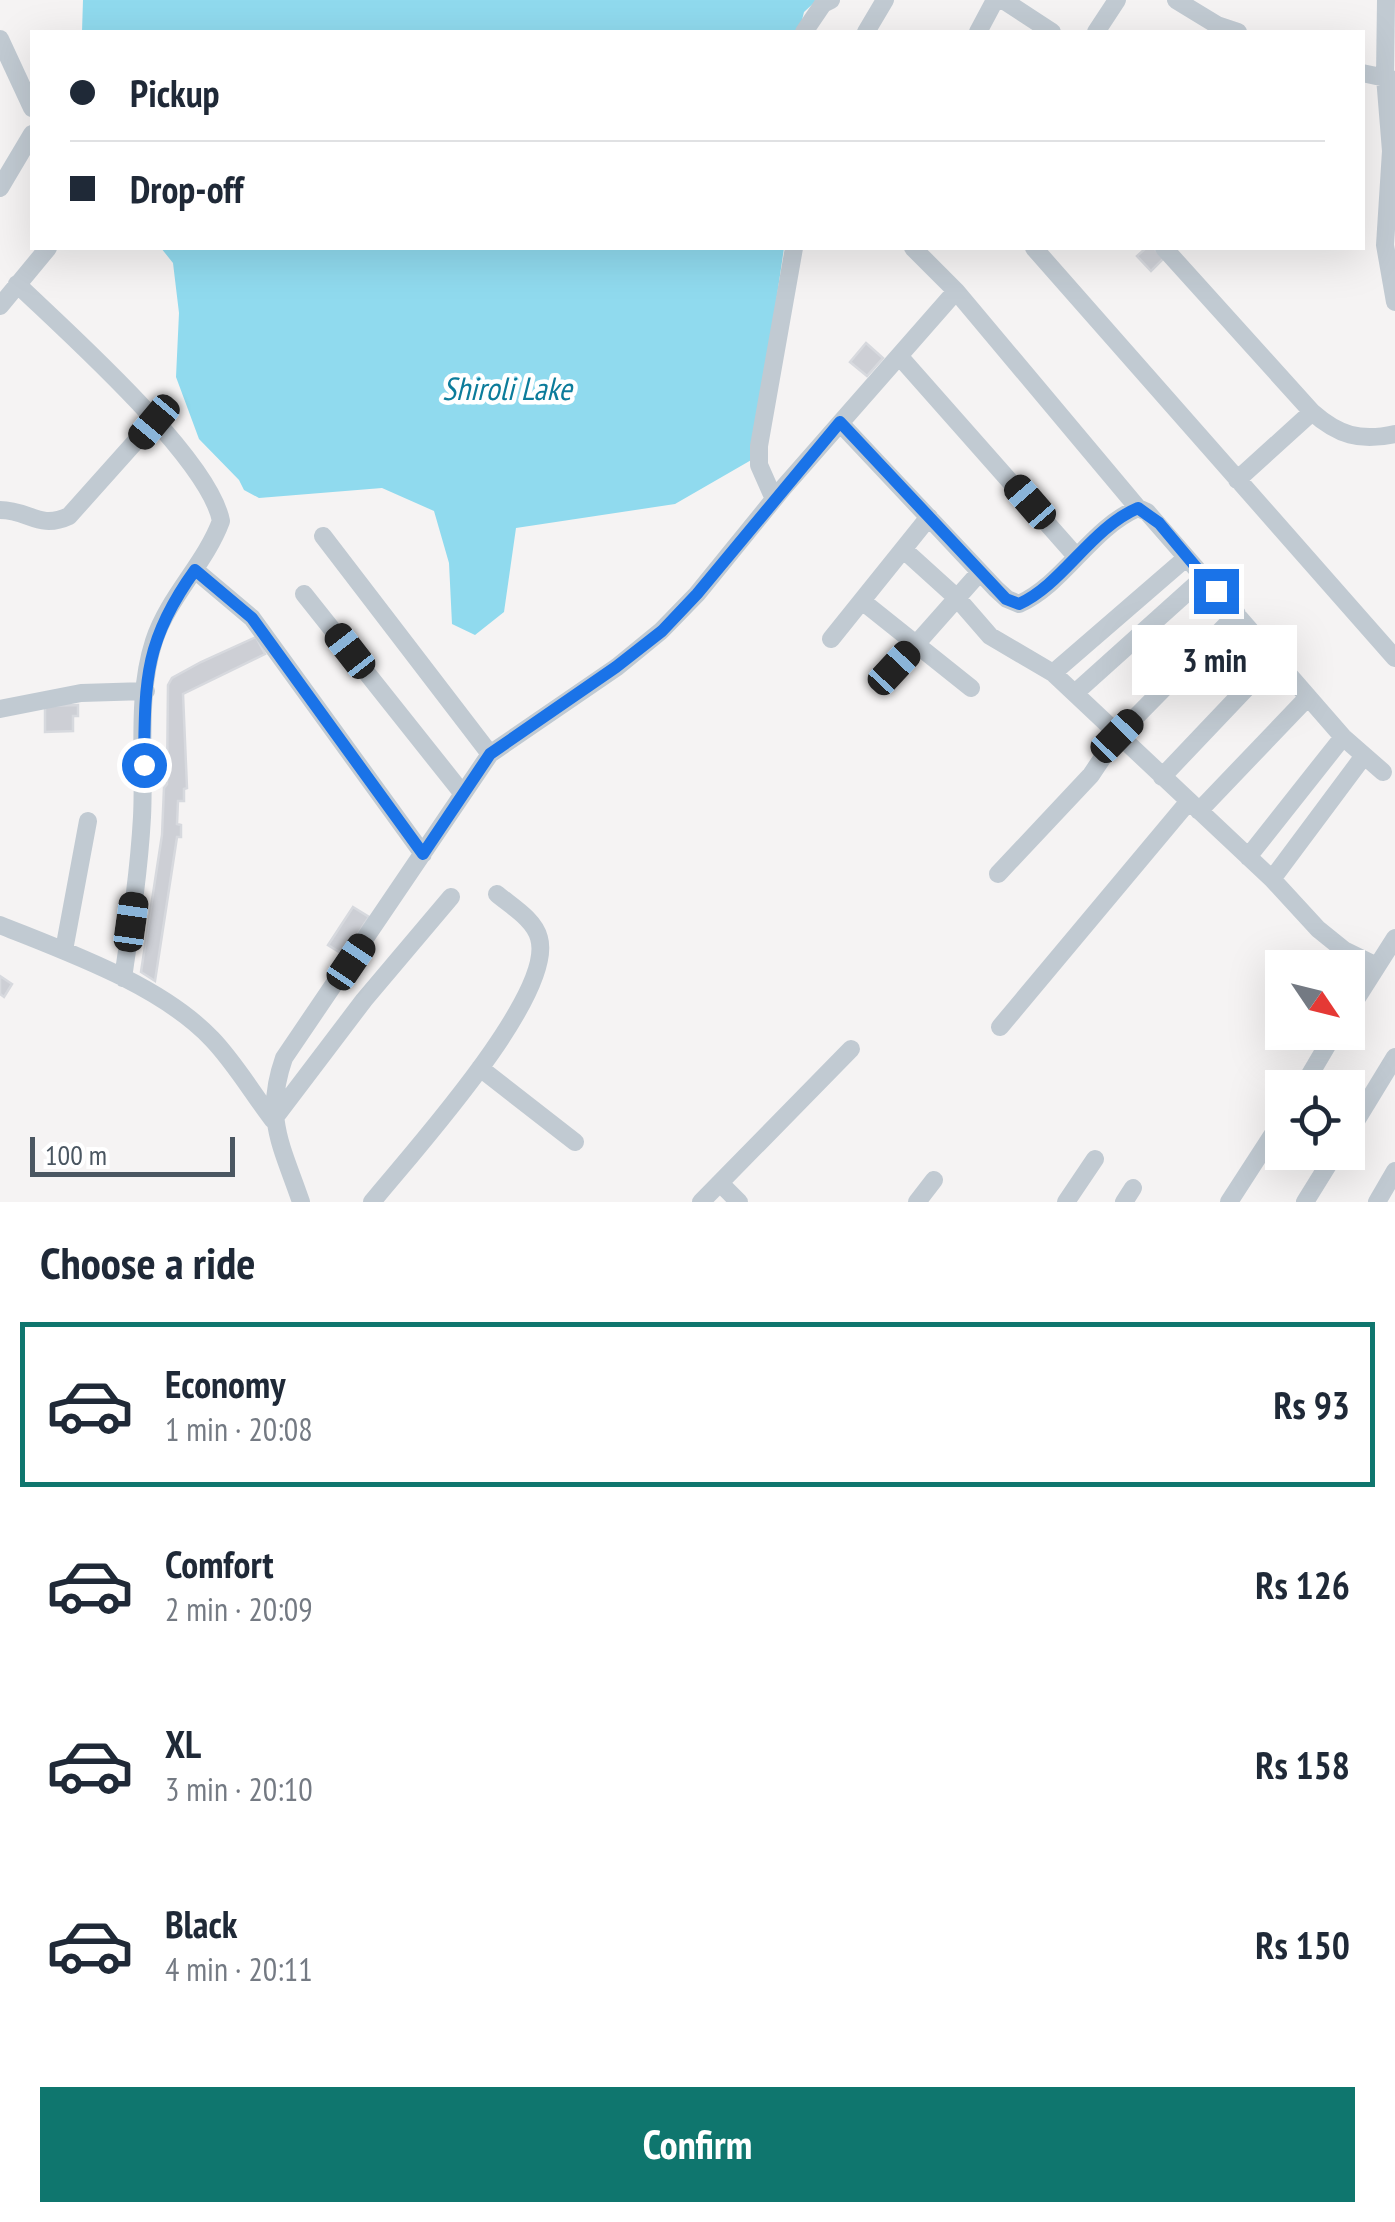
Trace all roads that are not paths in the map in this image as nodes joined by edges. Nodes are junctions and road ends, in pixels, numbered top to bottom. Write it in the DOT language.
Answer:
graph roads {
  1 [pos="831,0"];
  2 [pos="995,0"];
  3 [pos="1003,0"];
  4 [pos="1117,0"];
  5 [pos="1176,0"];
  6 [pos="1386,0"];
  7 [pos="882,1"];
  8 [pos="805,30"];
  9 [pos="867,30"];
  10 [pos="979,30"];
  11 [pos="1049,30"];
  12 [pos="1097,30"];
  13 [pos="1232,30"];
  14 [pos="0,39"];
  15 [pos="1365,74"];
  16 [pos="1390,78"];
  17 [pos="30,104"];
  18 [pos="30,137"];
  19 [pos="0,188"];
  20 [pos="1392,201"];
  21 [pos="46,250"];
  22 [pos="794,250"];
  23 [pos="915,250"];
  24 [pos="1036,250"];
  25 [pos="1166,250"];
  26 [pos="17,284"];
  27 [pos="956,291"];
  28 [pos="1395,298"];
  29 [pos="0,306"];
  30 [pos="900,357"];
  31 [pos="1312,412"];
  32 [pos="154,422"];
  33 [pos="840,422"];
  34 [pos="1395,434"];
  35 [pos="1237,480"];
  36 [pos="774,499"];
  37 [pos="1138,508"];
  38 [pos="0,510"];
  39 [pos="929,517"];
  40 [pos="323,536"];
  41 [pos="904,550"];
  42 [pos="1076,555"];
  43 [pos="1186,558"];
  44 [pos="195,570"];
  45 [pos="980,572"];
  46 [pos="1203,578"];
  47 [pos="304,594"];
  48 [pos="957,598"];
  49 [pos="862,601"];
  50 [pos="1237,614"];
  51 [pos="830,639"];
  52 [pos="916,645"];
  53 [pos="1275,658"];
  54 [pos="1395,658"];
  55 [pos="894,668"];
  56 [pos="1053,673"];
  57 [pos="971,688"];
  58 [pos="146,691"];
  59 [pos="1075,693"];
  60 [pos="1308,697"];
  61 [pos="0,709"];
  62 [pos="1117,736"];
  63 [pos="1343,736"];
  64 [pos="490,754"];
  65 [pos="1363,757"];
  66 [pos="1382,772"];
  67 [pos="1162,777"];
  68 [pos="463,794"];
  69 [pos="1194,806"];
  70 [pos="88,821"];
  71 [pos="423,854"];
  72 [pos="1248,856"];
  73 [pos="998,874"];
  74 [pos="1272,878"];
  75 [pos="496,894"];
  76 [pos="451,897"];
  77 [pos="2,930"];
  78 [pos="1395,938"];
  79 [pos="64,950"];
  80 [pos="1377,966"];
  81 [pos="123,978"];
  82 [pos="1365,985"];
  83 [pos="1000,1026"];
  84 [pos="851,1049"];
  85 [pos="1395,1056"];
  86 [pos="480,1068"];
  87 [pos="1365,1106"];
  88 [pos="273,1120"];
  89 [pos="575,1142"];
  90 [pos="1265,1146"];
  91 [pos="1094,1159"];
  92 [pos="1325,1170"];
  93 [pos="1395,1171"];
  94 [pos="934,1180"];
  95 [pos="720,1183"];
  96 [pos="301,1202"];
  97 [pos="372,1202"];
  98 [pos="701,1202"];
  99 [pos="739,1202"];
  100 [pos="917,1202"];
  101 [pos="1066,1202"];
  102 [pos="1229,1202"];
  103 [pos="1305,1202"];
  104 [pos="1377,1202"];
  1 -- 8 [label="street"];
  2 -- 10 [label="street"];
  3 -- 11 [label="street"];
  4 -- 12 [label="street"];
  5 -- 13 [label="street"];
  6 -- 16 [label="street"];
  7 -- 9 [label="street"];
  14 -- 17 [label="street"];
  15 -- 16 [label="street"];
  16 -- 20 [label="street"];
  18 -- 19 [label="street"];
  20 -- 28 [label="street"];
  21 -- 26 [label="street"];
  22 -- 36 [label="street"];
  23 -- 27 [label="street"];
  24 -- 35 [label="street"];
  25 -- 31 [label="street"];
  26 -- 29 [label="street"];
  26 -- 32 [label="street"];
  27 -- 30 [label="street"];
  27 -- 37 [label="street"];
  30 -- 33 [label="street"];
  30 -- 42 [label="street"];
  31 -- 34 [label="street"];
  31 -- 35 [label="street"];
  32 -- 38 [label="street"];
  32 -- 44 [label="street"];
  33 -- 36 [label="street"];
  33 -- 39 [label="street"];
  35 -- 54 [label="street"];
  36 -- 64 [label="street"];
  37 -- 42 [label="street"];
  37 -- 43 [label="street"];
  39 -- 41 [label="street"];
  39 -- 45 [label="street"];
  40 -- 64 [label="street"];
  41 -- 48 [label="street"];
  41 -- 49 [label="street"];
  42 -- 45 [label="street"];
  43 -- 46 [label="street"];
  43 -- 56 [label="street"];
  44 -- 58 [label="street"];
  44 -- 71 [label="street"];
  45 -- 48 [label="street"];
  46 -- 50 [label="street"];
  46 -- 59 [label="street"];
  47 -- 68 [label="street"];
  48 -- 52 [label="street"];
  48 -- 56 [label="street"];
  49 -- 51 [label="street"];
  49 -- 52 [label="street"];
  50 -- 53 [label="street"];
  50 -- 62 [label="street"];
  52 -- 55 [label="street"];
  52 -- 57 [label="street"];
  53 -- 60 [label="street"];
  53 -- 67 [label="street"];
  56 -- 59 [label="street"];
  58 -- 61 [label="street"];
  58 -- 81 [label="street"];
  59 -- 62 [label="street"];
  60 -- 63 [label="street"];
  60 -- 69 [label="street"];
  62 -- 67 [label="street"];
  62 -- 73 [label="street"];
  63 -- 65 [label="street"];
  63 -- 72 [label="street"];
  64 -- 68 [label="street"];
  65 -- 66 [label="street"];
  65 -- 74 [label="street"];
  67 -- 69 [label="street"];
  68 -- 71 [label="street"];
  69 -- 72 [label="street"];
  69 -- 83 [label="street"];
  70 -- 79 [label="street"];
  71 -- 88 [label="street"];
  72 -- 74 [label="street"];
  74 -- 80 [label="street"];
  75 -- 86 [label="street"];
  76 -- 88 [label="street"];
  77 -- 79 [label="street"];
  78 -- 80 [label="street"];
  79 -- 81 [label="street"];
  80 -- 82 [label="street"];
  81 -- 88 [label="street"];
  84 -- 95 [label="street"];
  85 -- 87 [label="street"];
  86 -- 89 [label="street"];
  86 -- 97 [label="street"];
  88 -- 96 [label="street"];
  90 -- 102 [label="street"];
  91 -- 101 [label="street"];
  92 -- 103 [label="street"];
  93 -- 104 [label="street"];
  94 -- 100 [label="street"];
  95 -- 98 [label="street"];
  95 -- 99 [label="street"];
}
